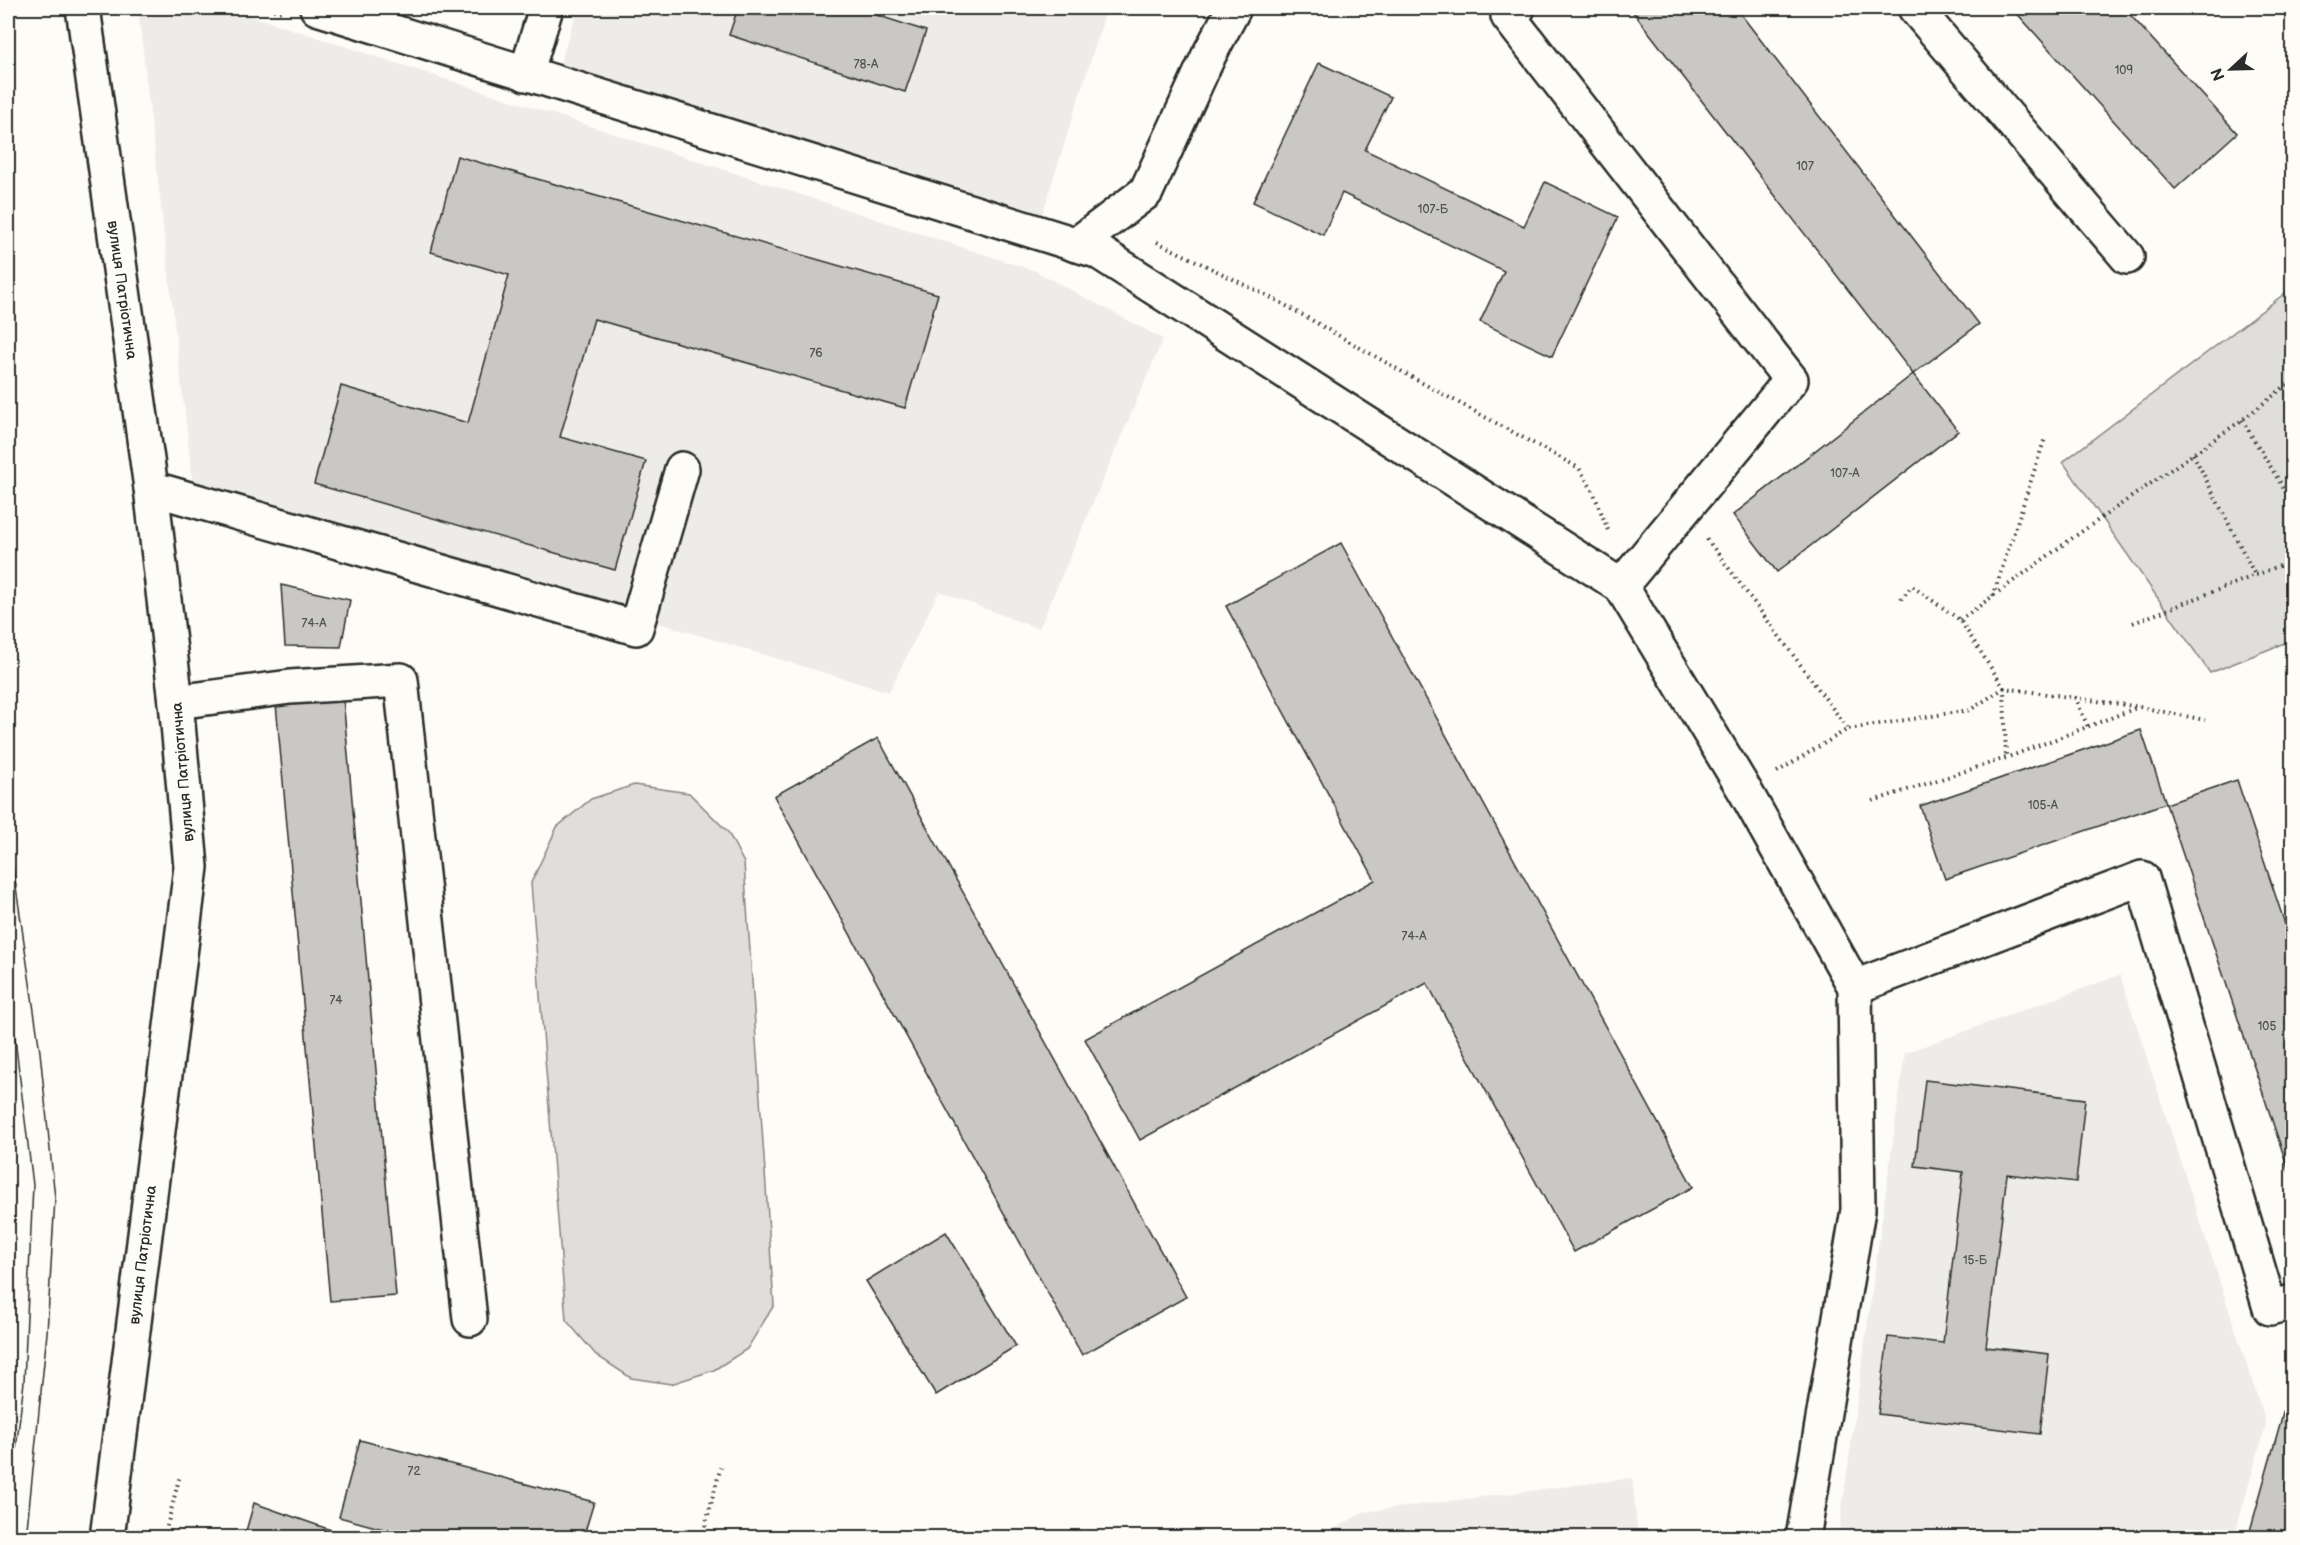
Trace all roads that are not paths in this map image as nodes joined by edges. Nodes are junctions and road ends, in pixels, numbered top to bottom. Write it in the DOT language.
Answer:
graph roads {
  1 [pos="83,8"];
  2 [pos="317,8"];
  3 [pos="546,8"];
  4 [pos="1234,8"];
  5 [pos="1518,8"];
  6 [pos="1915,8"];
  7 [pos="526,74"];
  8 [pos="1076,245"];
  9 [pos="2127,257"];
  10 [pos="682,469"];
  11 [pos="151,488"];
  12 [pos="1621,586"];
  13 [pos="176,702"];
  14 [pos="1855,987"];
  15 [pos="2292,1302"];
  16 [pos="470,1319"];
  17 [pos="107,1538"];
  18 [pos="1803,1538"];
  1 -- 11 [label="street, вулиця Патріотична"];
  2 -- 7 [label="street"];
  3 -- 7 [label="street"];
  4 -- 8 [label="street"];
  5 -- 12 [label="street"];
  6 -- 9 [label="street"];
  7 -- 8 [label="street"];
  8 -- 12 [label="street"];
  10 -- 11 [label="street"];
  11 -- 13 [label="street, вулиця Патріотична"];
  12 -- 14 [label="street"];
  13 -- 16 [label="street"];
  13 -- 17 [label="street, вулиця Патріотична"];
  14 -- 15 [label="street"];
  14 -- 18 [label="street"];
}
